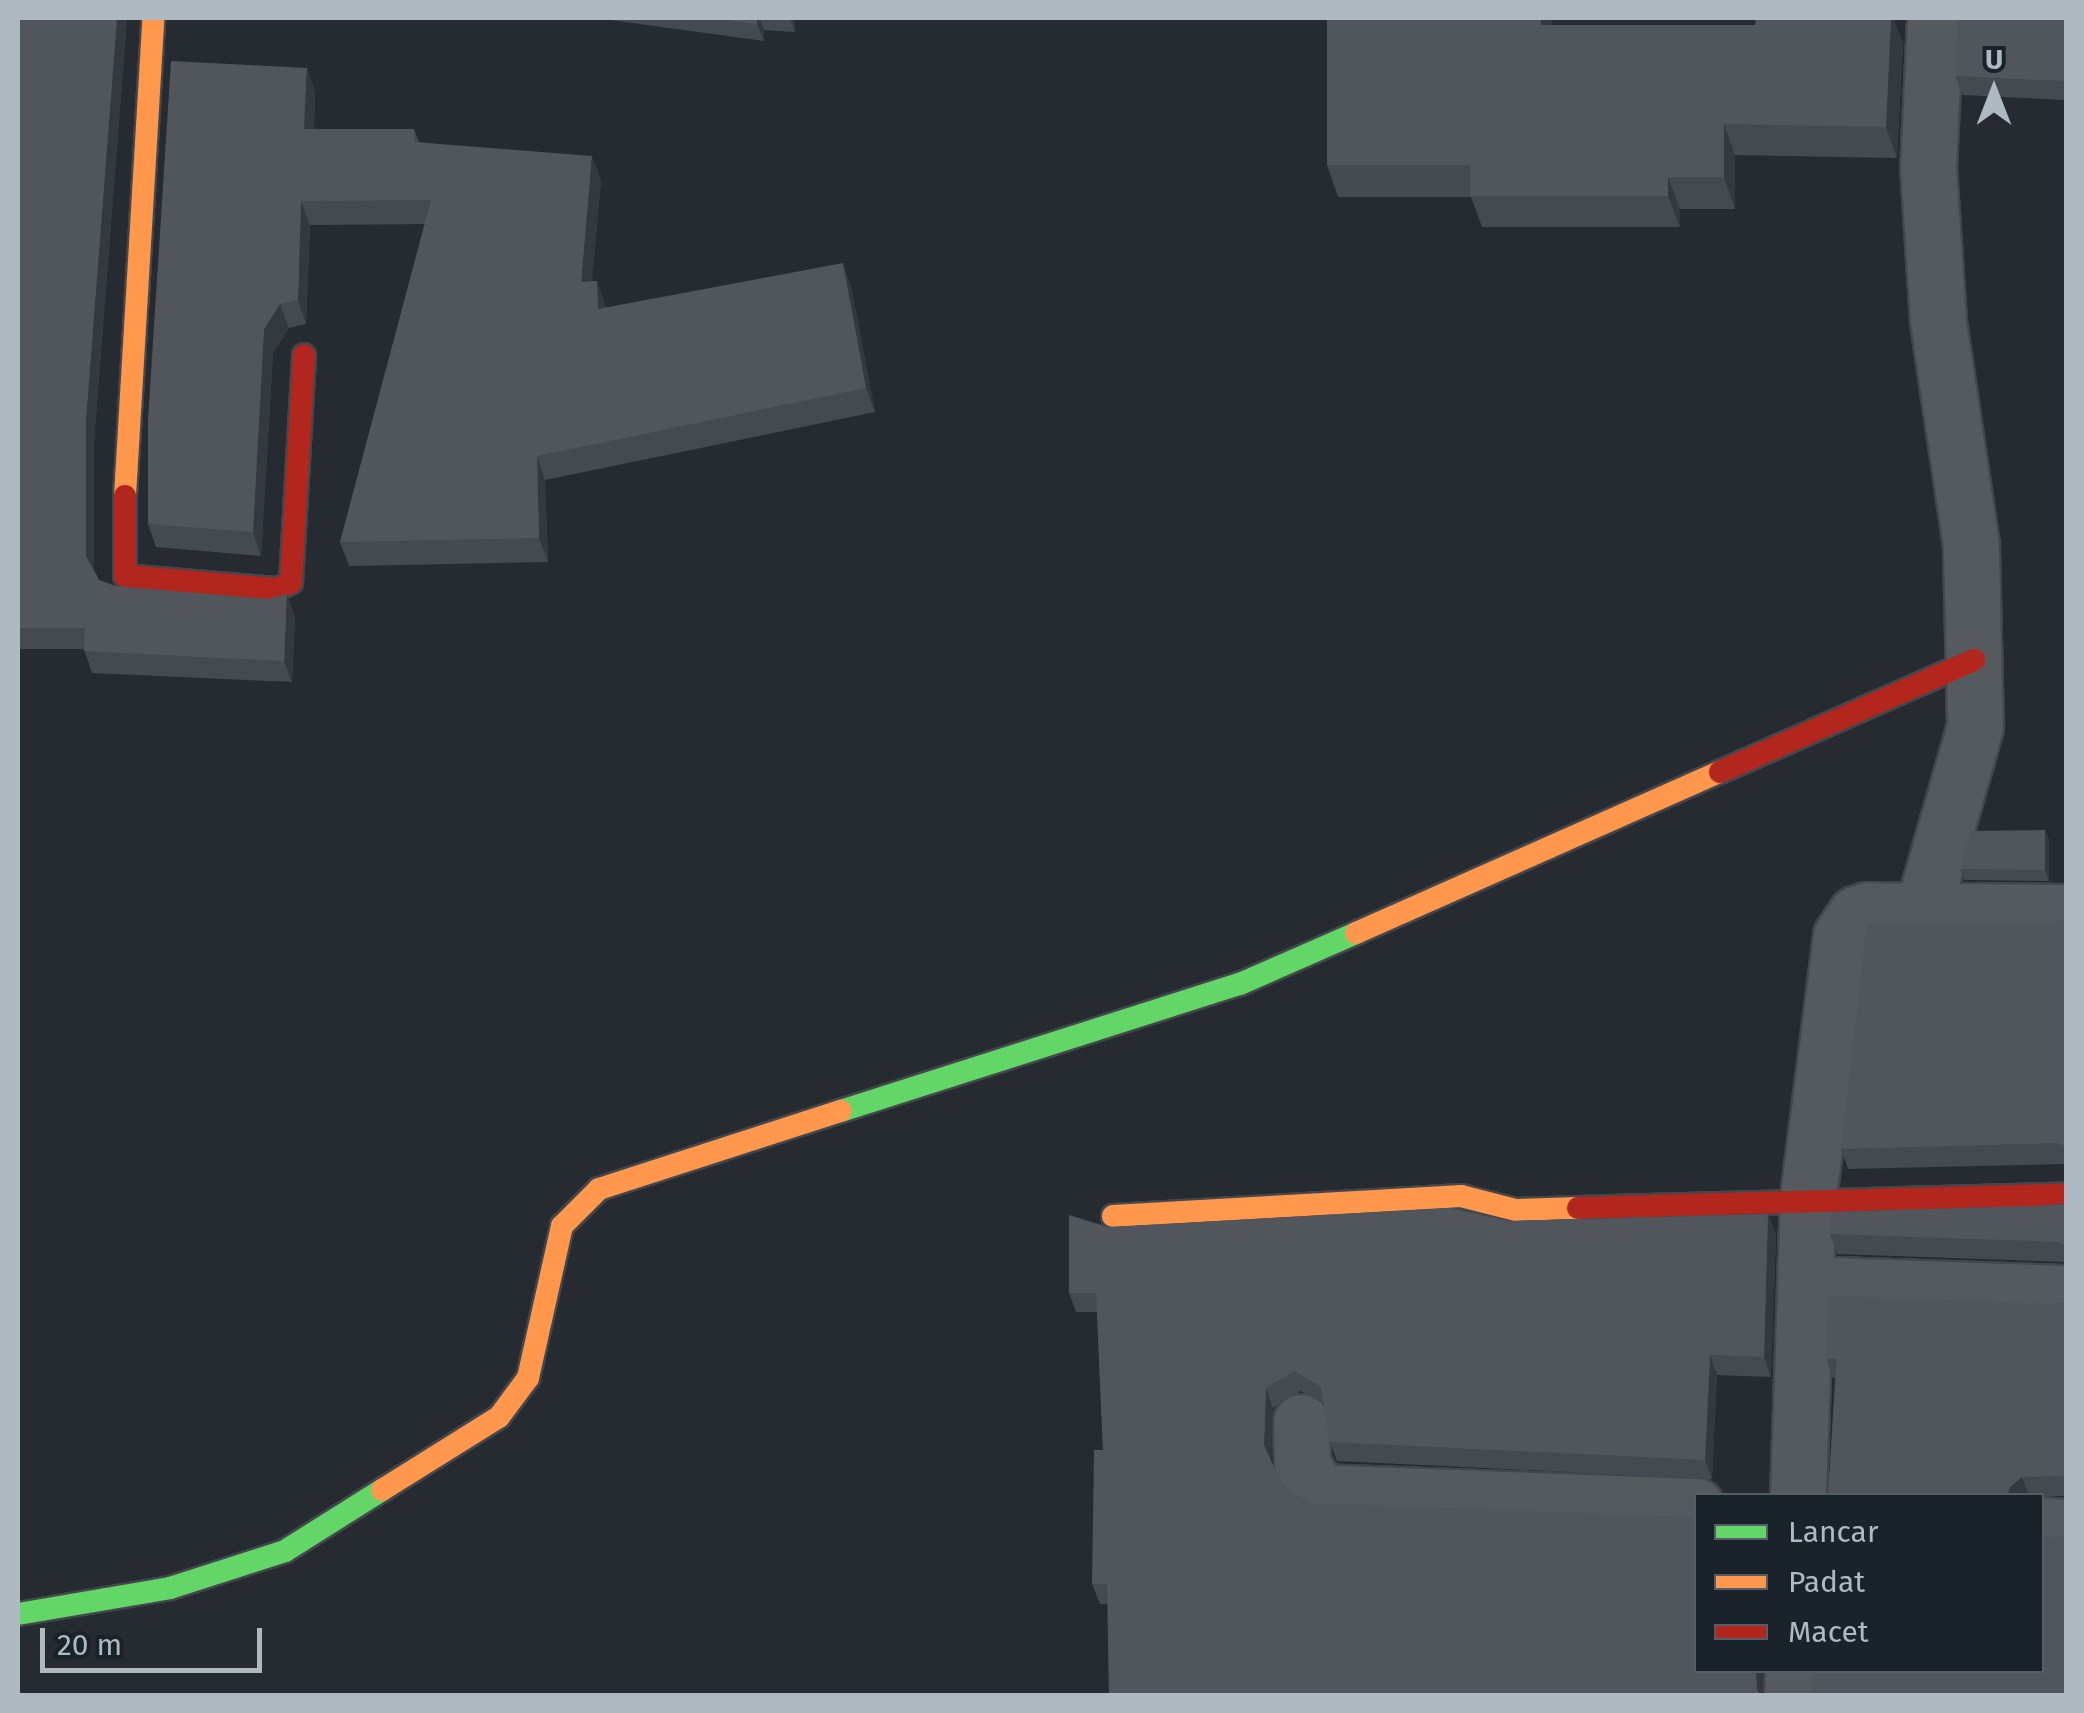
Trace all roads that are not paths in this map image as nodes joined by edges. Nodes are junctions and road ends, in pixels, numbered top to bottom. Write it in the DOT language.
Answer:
graph roads {
  1 [pos="153,18"];
  2 [pos="1935,18"];
  3 [pos="304,355"];
  4 [pos="1974,660"];
  5 [pos="1923,909"];
  6 [pos="2066,912"];
  7 [pos="2066,1194"];
  8 [pos="1808,1197"];
  9 [pos="1113,1216"];
  10 [pos="1805,1284"];
  11 [pos="2066,1292"];
  12 [pos="1301,1422"];
  13 [pos="1798,1493"];
  14 [pos="1694,1506"];
  15 [pos="18,1614"];
  1 -- 3 [label="street"];
  2 -- 4 [label="street"];
  4 -- 5 [label="street"];
  4 -- 15 [label="street"];
  5 -- 6 [label="street"];
  5 -- 8 [label="street"];
  7 -- 8 [label="street"];
  8 -- 9 [label="street"];
  8 -- 10 [label="street"];
  10 -- 11 [label="street"];
  10 -- 13 [label="street"];
  12 -- 14 [label="street"];
}
